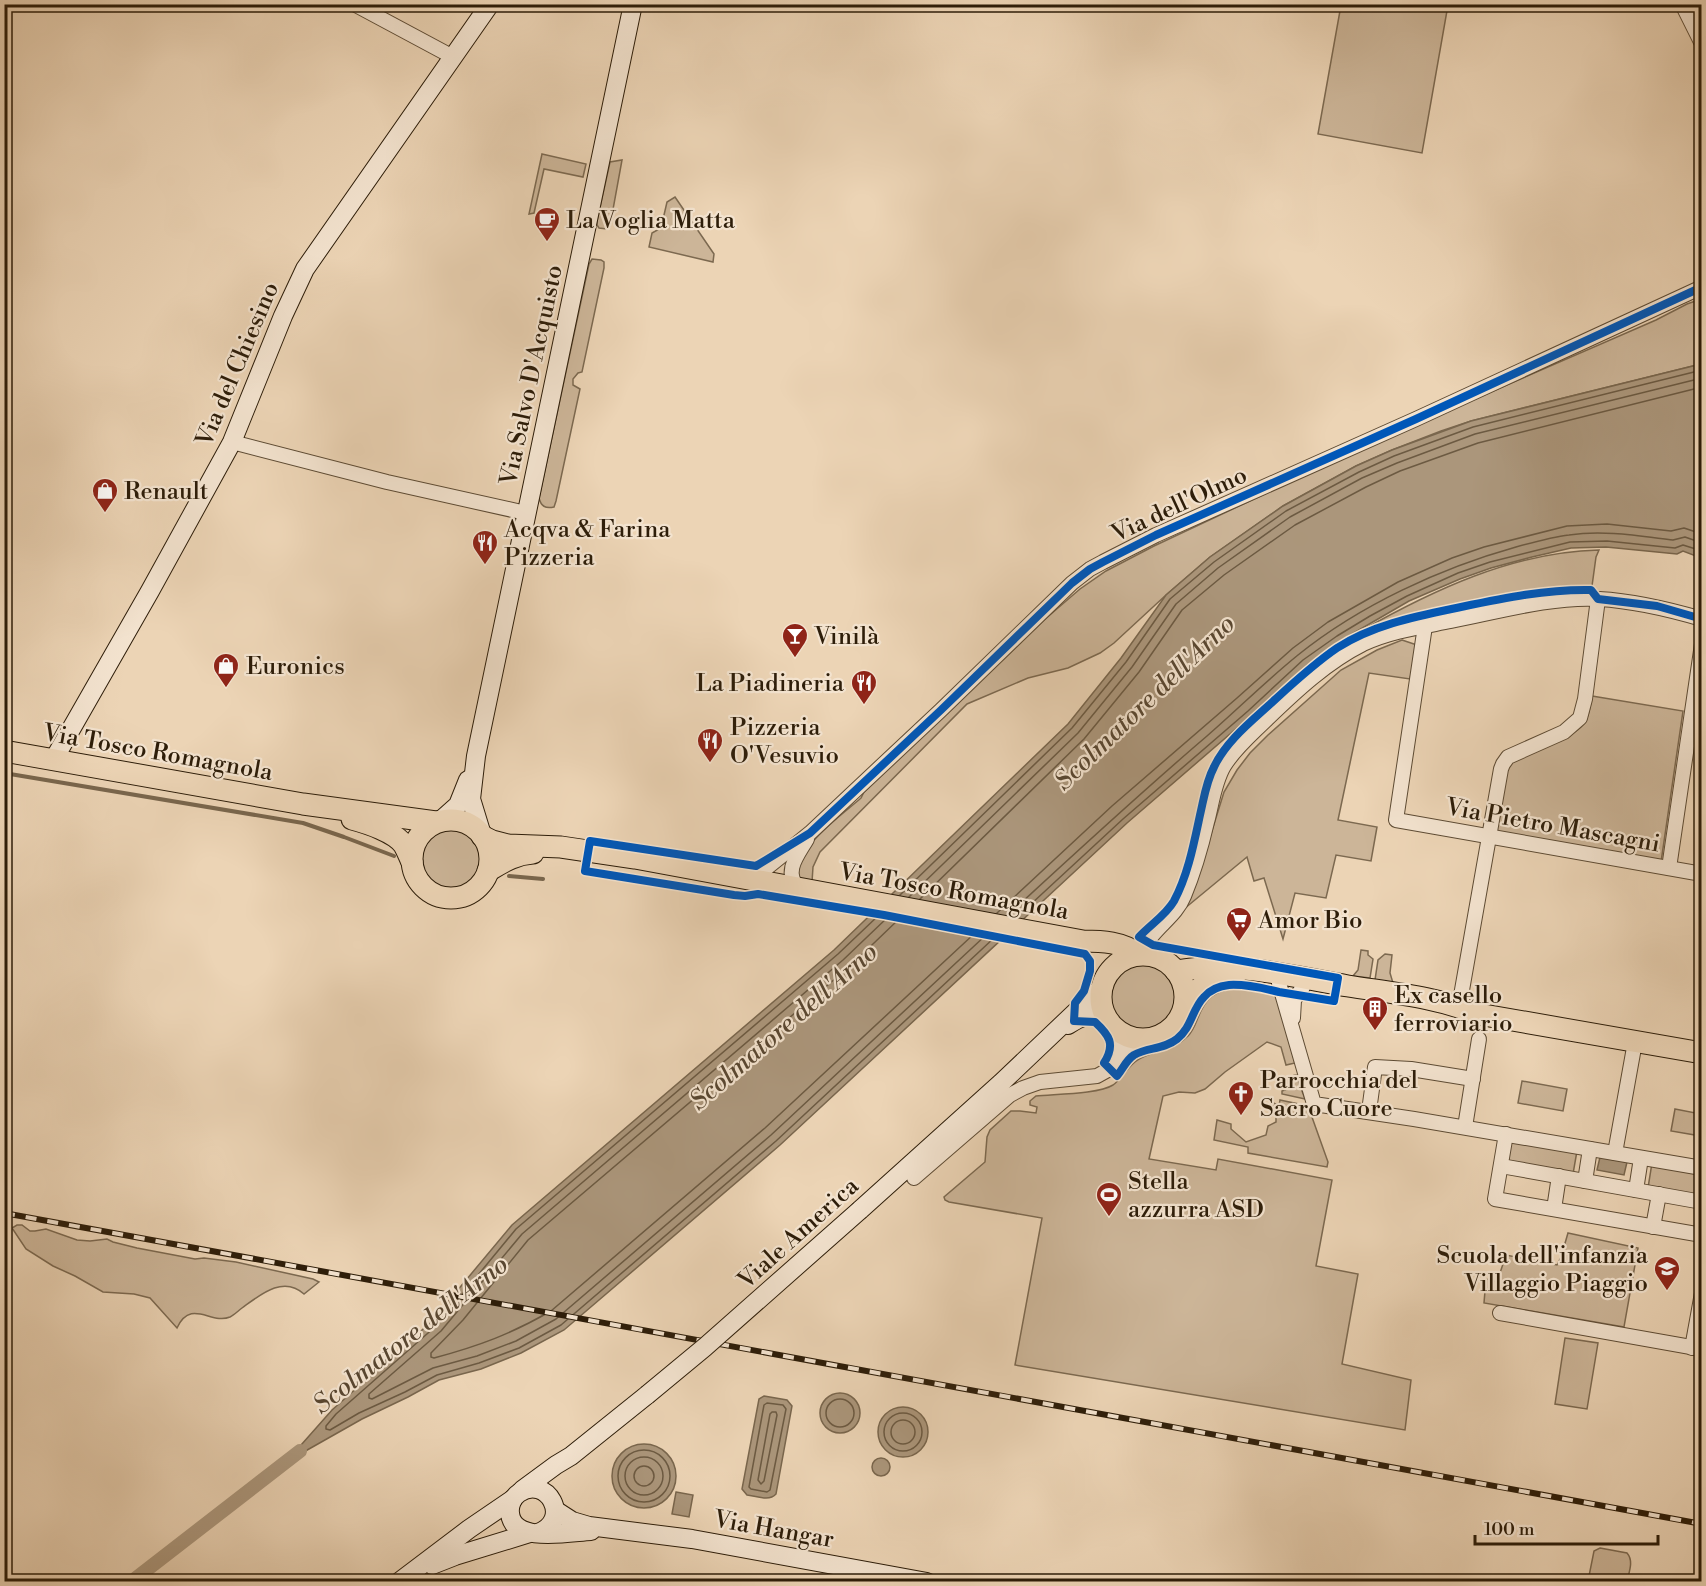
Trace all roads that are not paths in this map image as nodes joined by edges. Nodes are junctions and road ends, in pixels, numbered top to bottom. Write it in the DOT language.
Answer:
graph roads {
  1 [pos="354,4"];
  2 [pos="490,4"];
  3 [pos="633,4"];
  4 [pos="1682,4"];
  5 [pos="1701,44"];
  6 [pos="453,57"];
  7 [pos="1701,287"];
  8 [pos="232,442"];
  9 [pos="526,513"];
  10 [pos="1598,599"];
  11 [pos="1701,619"];
  12 [pos="1425,626"];
  13 [pos="1701,644"];
  14 [pos="4,751"];
  15 [pos="476,756"];
  16 [pos="54,759"];
  17 [pos="466,785"];
  18 [pos="303,804"];
  19 [pos="403,818"];
  20 [pos="438,822"];
  21 [pos="480,829"];
  22 [pos="810,833"];
  23 [pos="1488,836"];
  24 [pos="412,862"];
  25 [pos="1669,868"];
  26 [pos="488,871"];
  27 [pos="1701,874"];
  28 [pos="753,879"];
  29 [pos="807,890"];
  30 [pos="1094,944"];
  31 [pos="1140,954"];
  32 [pos="1176,971"];
  33 [pos="1105,982"];
  34 [pos="1279,983"];
  35 [pos="1303,987"];
  36 [pos="1185,1003"];
  37 [pos="1468,1010"];
  38 [pos="1111,1023"];
  39 [pos="1293,1029"];
  40 [pos="1049,1038"];
  41 [pos="1145,1039"];
  42 [pos="1479,1039"];
  43 [pos="1635,1042"];
  44 [pos="1701,1053"];
  45 [pos="1109,1068"];
  46 [pos="1473,1079"];
  47 [pos="1369,1111"];
  48 [pos="1465,1127"];
  49 [pos="1506,1134"];
  50 [pos="1590,1149"];
  51 [pos="1615,1153"];
  52 [pos="1641,1158"];
  53 [pos="1501,1166"];
  54 [pos="1701,1168"];
  55 [pos="1559,1176"];
  56 [pos="914,1178"];
  57 [pos="1585,1181"];
  58 [pos="1635,1190"];
  59 [pos="1659,1194"];
  60 [pos="1701,1202"];
  61 [pos="1554,1209"];
  62 [pos="1653,1227"];
  63 [pos="1701,1235"];
  64 [pos="1701,1293"];
  65 [pos="1500,1313"];
  66 [pos="1697,1349"];
  67 [pos="572,1456"];
  68 [pos="517,1495"];
  69 [pos="553,1504"];
  70 [pos="611,1529"];
  71 [pos="534,1533"];
  72 [pos="404,1578"];
  73 [pos="927,1581"];
  1 -- 6 [label="street"];
  2 -- 6 [label="street, Via del Chiesino"];
  3 -- 9 [label="street, Via Salvo D'Acquisto"];
  4 -- 5 [label="street"];
  6 -- 8 [label="street, Via del Chiesino"];
  7 -- 22 [label="street, Via dell'Olmo"];
  8 -- 9 [label="street"];
  8 -- 16 [label="street, Via del Chiesino"];
  9 -- 15 [label="street, Via Salvo D'Acquisto"];
  10 -- 11 [label="street"];
  10 -- 12 [label="street"];
  10 -- 23 [label="street"];
  12 -- 23 [label="street, Via Pietro Mascagni"];
  12 -- 31 [label="street"];
  13 -- 25 [label="street"];
  14 -- 16 [label="main road, Via Tosco Romagnola"];
  15 -- 17 [label="street"];
  15 -- 21 [label="street"];
  16 -- 18 [label="main road, Via Tosco Romagnola"];
  17 -- 19 [label="street"];
  17 -- 20 [label="street"];
  18 -- 19 [label="main road, Via Tosco Romagnola"];
  18 -- 24 [label="main road, Via Tosco Romagnola"];
  19 -- 20 [label="main road, Via Tosco Romagnola"];
  20 -- 21 [label="main road"];
  20 -- 24 [label="main road"];
  21 -- 26 [label="main road"];
  21 -- 28 [label="main road, Via Tosco Romagnola"];
  22 -- 28 [label="street, Via dell'Olmo"];
  22 -- 29 [label="street, Via dell'Olmo"];
  23 -- 25 [label="street, Via Pietro Mascagni"];
  23 -- 37 [label="street"];
  24 -- 26 [label="main road"];
  25 -- 27 [label="street, Via Pietro Mascagni"];
  26 -- 29 [label="main road, Via Tosco Romagnola"];
  28 -- 29 [label="main road, Via Tosco Romagnola"];
  29 -- 30 [label="main road, Via Tosco Romagnola"];
  30 -- 31 [label="main road, Via Tosco Romagnola"];
  30 -- 33 [label="main road"];
  31 -- 32 [label="main road"];
  31 -- 33 [label="main road"];
  32 -- 36 [label="main road"];
  32 -- 37 [label="main road"];
  33 -- 38 [label="main road"];
  33 -- 40 [label="street"];
  34 -- 35 [label="main road"];
  34 -- 36 [label="main road"];
  34 -- 39 [label="street"];
  35 -- 37 [label="main road"];
  35 -- 39 [label="street"];
  36 -- 41 [label="main road"];
  37 -- 43 [label="main road"];
  38 -- 40 [label="street"];
  38 -- 41 [label="main road"];
  38 -- 45 [label="street"];
  39 -- 47 [label="street"];
  40 -- 67 [label="street, Viale America, bridge"];
  41 -- 45 [label="street"];
  42 -- 46 [label="street"];
  43 -- 44 [label="main road"];
  43 -- 51 [label="street"];
  45 -- 56 [label="street"];
  46 -- 47 [label="street"];
  46 -- 48 [label="street"];
  47 -- 48 [label="street"];
  48 -- 49 [label="street"];
  49 -- 50 [label="street"];
  49 -- 53 [label="street"];
  50 -- 51 [label="street"];
  50 -- 57 [label="street"];
  51 -- 52 [label="street"];
  52 -- 54 [label="street"];
  52 -- 58 [label="street"];
  53 -- 55 [label="street"];
  53 -- 61 [label="street"];
  55 -- 57 [label="street"];
  55 -- 61 [label="street"];
  57 -- 58 [label="street"];
  58 -- 59 [label="street"];
  59 -- 60 [label="street"];
  59 -- 62 [label="street"];
  61 -- 62 [label="street"];
  62 -- 63 [label="street"];
  64 -- 66 [label="street"];
  65 -- 66 [label="street"];
  67 -- 68 [label="street, Viale America"];
  67 -- 69 [label="street, Viale America"];
  68 -- 69 [label="street"];
  68 -- 71 [label="street"];
  68 -- 72 [label="street, Viale America"];
  69 -- 70 [label="street, Via Hangar"];
  69 -- 71 [label="street, Viale America"];
  70 -- 71 [label="street, Via Hangar"];
  70 -- 73 [label="street, Via Hangar"];
  71 -- 72 [label="street, Viale America"];
}
